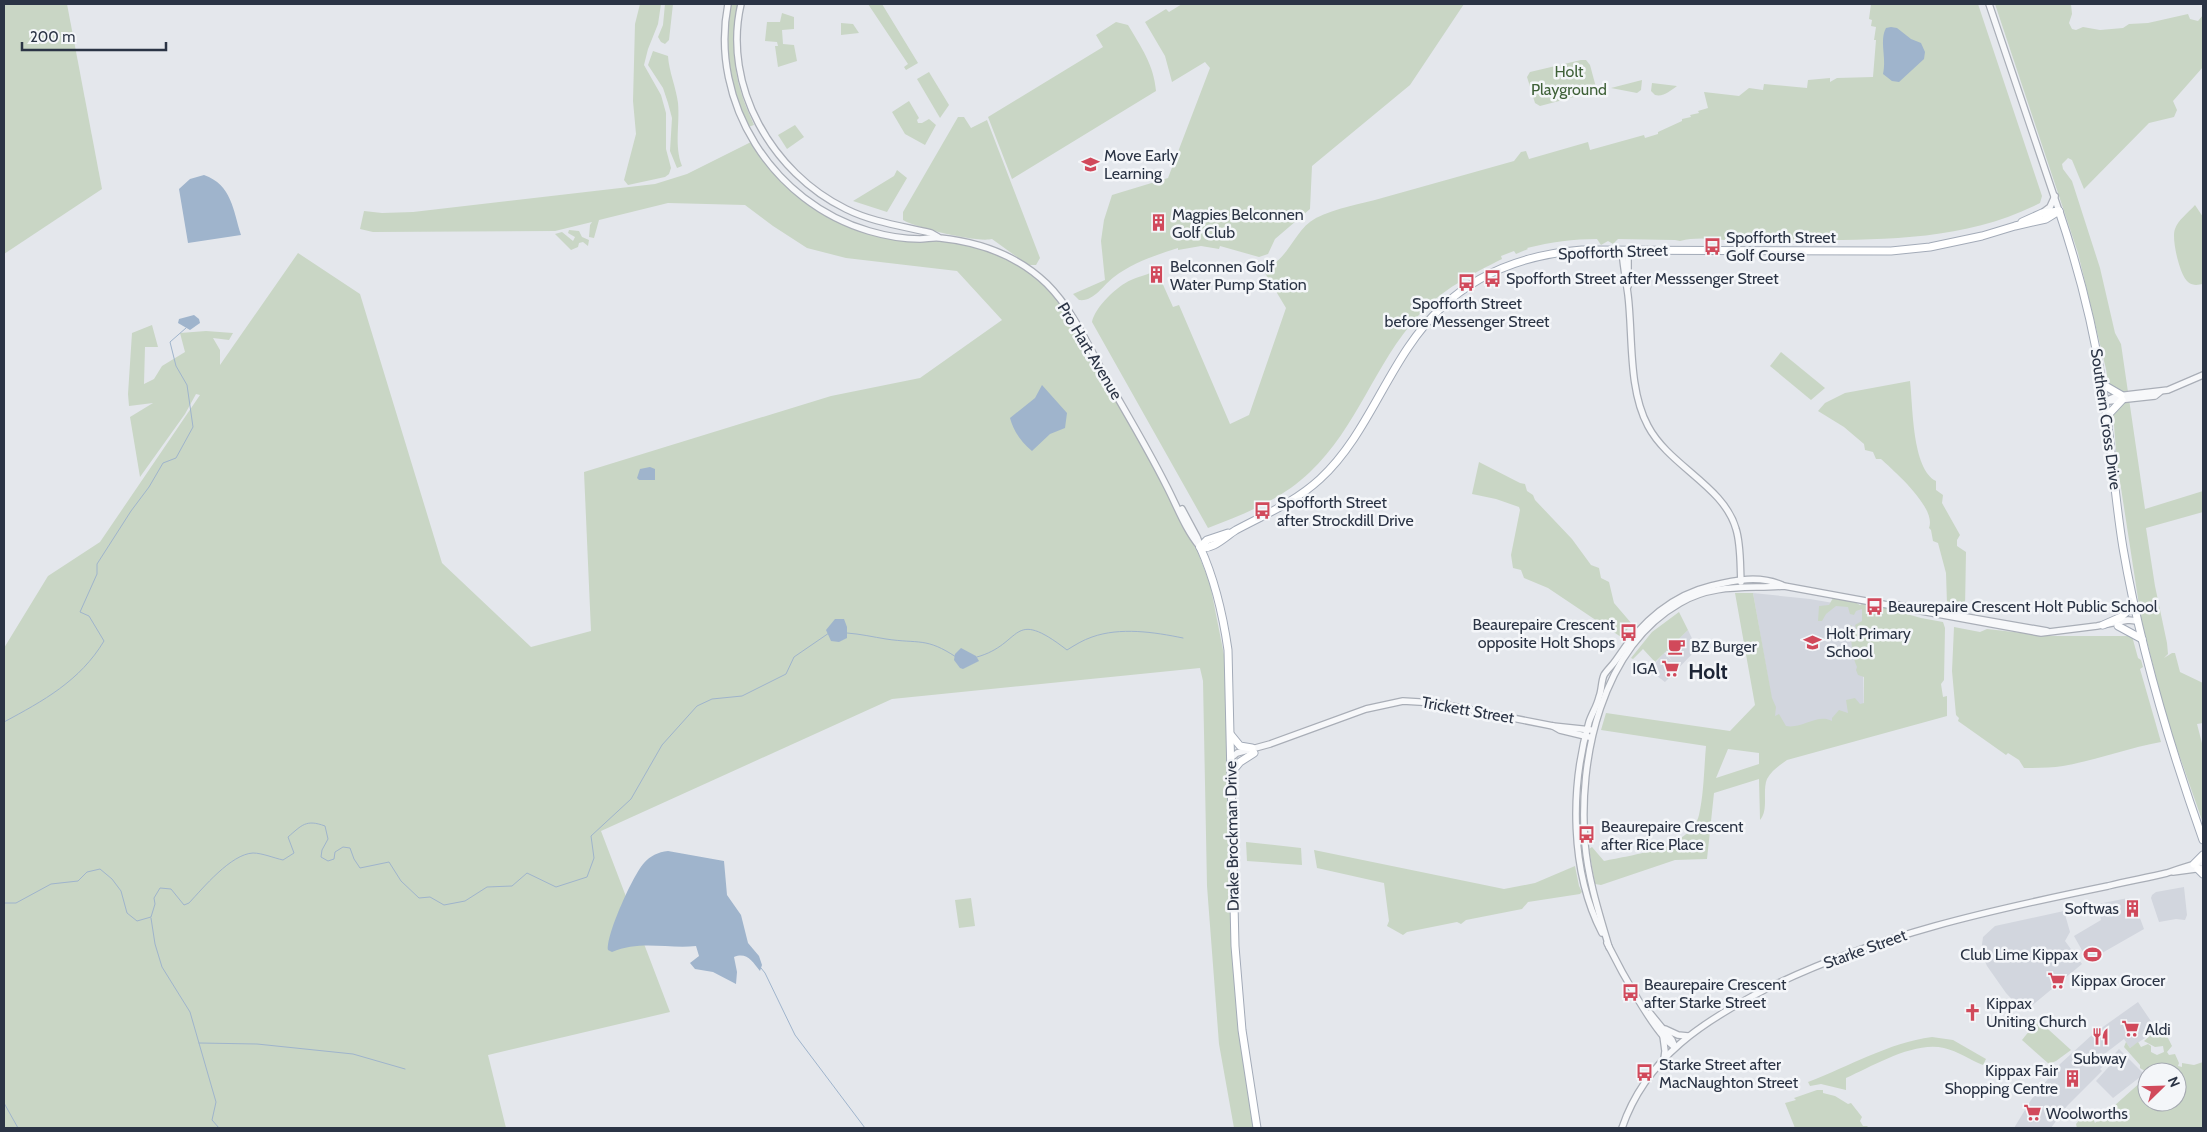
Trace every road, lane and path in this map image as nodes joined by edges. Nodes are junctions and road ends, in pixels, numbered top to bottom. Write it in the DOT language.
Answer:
graph roads {
  1 [pos="728,4"];
  2 [pos="741,4"];
  3 [pos="1989,4"];
  4 [pos="2055,196"];
  5 [pos="2059,210"];
  6 [pos="2043,216"];
  7 [pos="2064,226"];
  8 [pos="938,237"];
  9 [pos="1625,250"];
  10 [pos="2203,375"];
  11 [pos="2102,384"];
  12 [pos="2121,398"];
  13 [pos="2105,401"];
  14 [pos="2107,416"];
  15 [pos="1200,547"];
  16 [pos="1741,583"];
  17 [pos="2134,606"];
  18 [pos="2137,621"];
  19 [pos="2100,626"];
  20 [pos="2118,626"];
  21 [pos="2142,639"];
  22 [pos="1553,726"];
  23 [pos="1591,730"];
  24 [pos="1230,735"];
  25 [pos="1589,738"];
  26 [pos="1253,750"];
  27 [pos="1231,758"];
  28 [pos="1231,773"];
  29 [pos="2203,840"];
  30 [pos="2203,855"];
  31 [pos="2203,862"];
  32 [pos="2200,869"];
  33 [pos="1646,1009"];
  34 [pos="1663,1028"];
  35 [pos="1662,1036"];
  36 [pos="1688,1036"];
  37 [pos="1675,1047"];
  38 [pos="1664,1059"];
  39 [pos="1257,1128"];
  40 [pos="1622,1128"];
  1 -- 8 [label="street, Pro Hart Avenue"];
  2 -- 8 [label="street, Pro Hart Avenue"];
  3 -- 4 [label="street, Southern Cross Drive"];
  4 -- 5 [label="street, Southern Cross Drive"];
  4 -- 6 [label="street"];
  5 -- 6 [label="main road, Spofforth Street"];
  5 -- 7 [label="main road, Southern Cross Drive"];
  6 -- 7 [label="main road"];
  6 -- 9 [label="main road, Spofforth Street"];
  7 -- 11 [label="main road, Southern Cross Drive"];
  8 -- 15 [label="street, Pro Hart Avenue"];
  9 -- 15 [label="main road, Spofforth Street"];
  9 -- 16 [label="street"];
  10 -- 12 [label="street"];
  11 -- 12 [label="main road"];
  11 -- 13 [label="main road, Southern Cross Drive"];
  12 -- 13 [label="street"];
  12 -- 14 [label="main road"];
  13 -- 14 [label="main road, Southern Cross Drive"];
  14 -- 17 [label="main road, Southern Cross Drive"];
  15 -- 24 [label="main road, Drake Brockman Drive"];
  16 -- 19 [label="street"];
  16 -- 23 [label="street"];
  17 -- 18 [label="main road, Southern Cross Drive"];
  17 -- 19 [label="main road"];
  18 -- 19 [label="street"];
  18 -- 20 [label="street"];
  18 -- 21 [label="main road, Southern Cross Drive"];
  19 -- 20 [label="street"];
  20 -- 21 [label="main road"];
  21 -- 29 [label="main road, Southern Cross Drive"];
  22 -- 23 [label="street, Trickett Street"];
  22 -- 25 [label="street, Trickett Street"];
  22 -- 26 [label="street, Trickett Street"];
  23 -- 25 [label="street"];
  24 -- 26 [label="main road"];
  24 -- 27 [label="main road, Drake Brockman Drive"];
  25 -- 33 [label="street"];
  26 -- 27 [label="street, Trickett Street"];
  26 -- 28 [label="main road"];
  27 -- 28 [label="main road, Drake Brockman Drive"];
  28 -- 39 [label="main road, Drake Brockman Drive"];
  30 -- 32 [label="main road"];
  31 -- 32 [label="street, Starke Street"];
  32 -- 36 [label="street, Starke Street"];
  33 -- 34 [label="street"];
  33 -- 35 [label="street"];
  34 -- 36 [label="street"];
  34 -- 37 [label="street"];
  35 -- 37 [label="street"];
  35 -- 38 [label="street"];
  36 -- 37 [label="street, Starke Street"];
  37 -- 38 [label="street, Starke Street"];
  38 -- 40 [label="street, Starke Street"];
}
